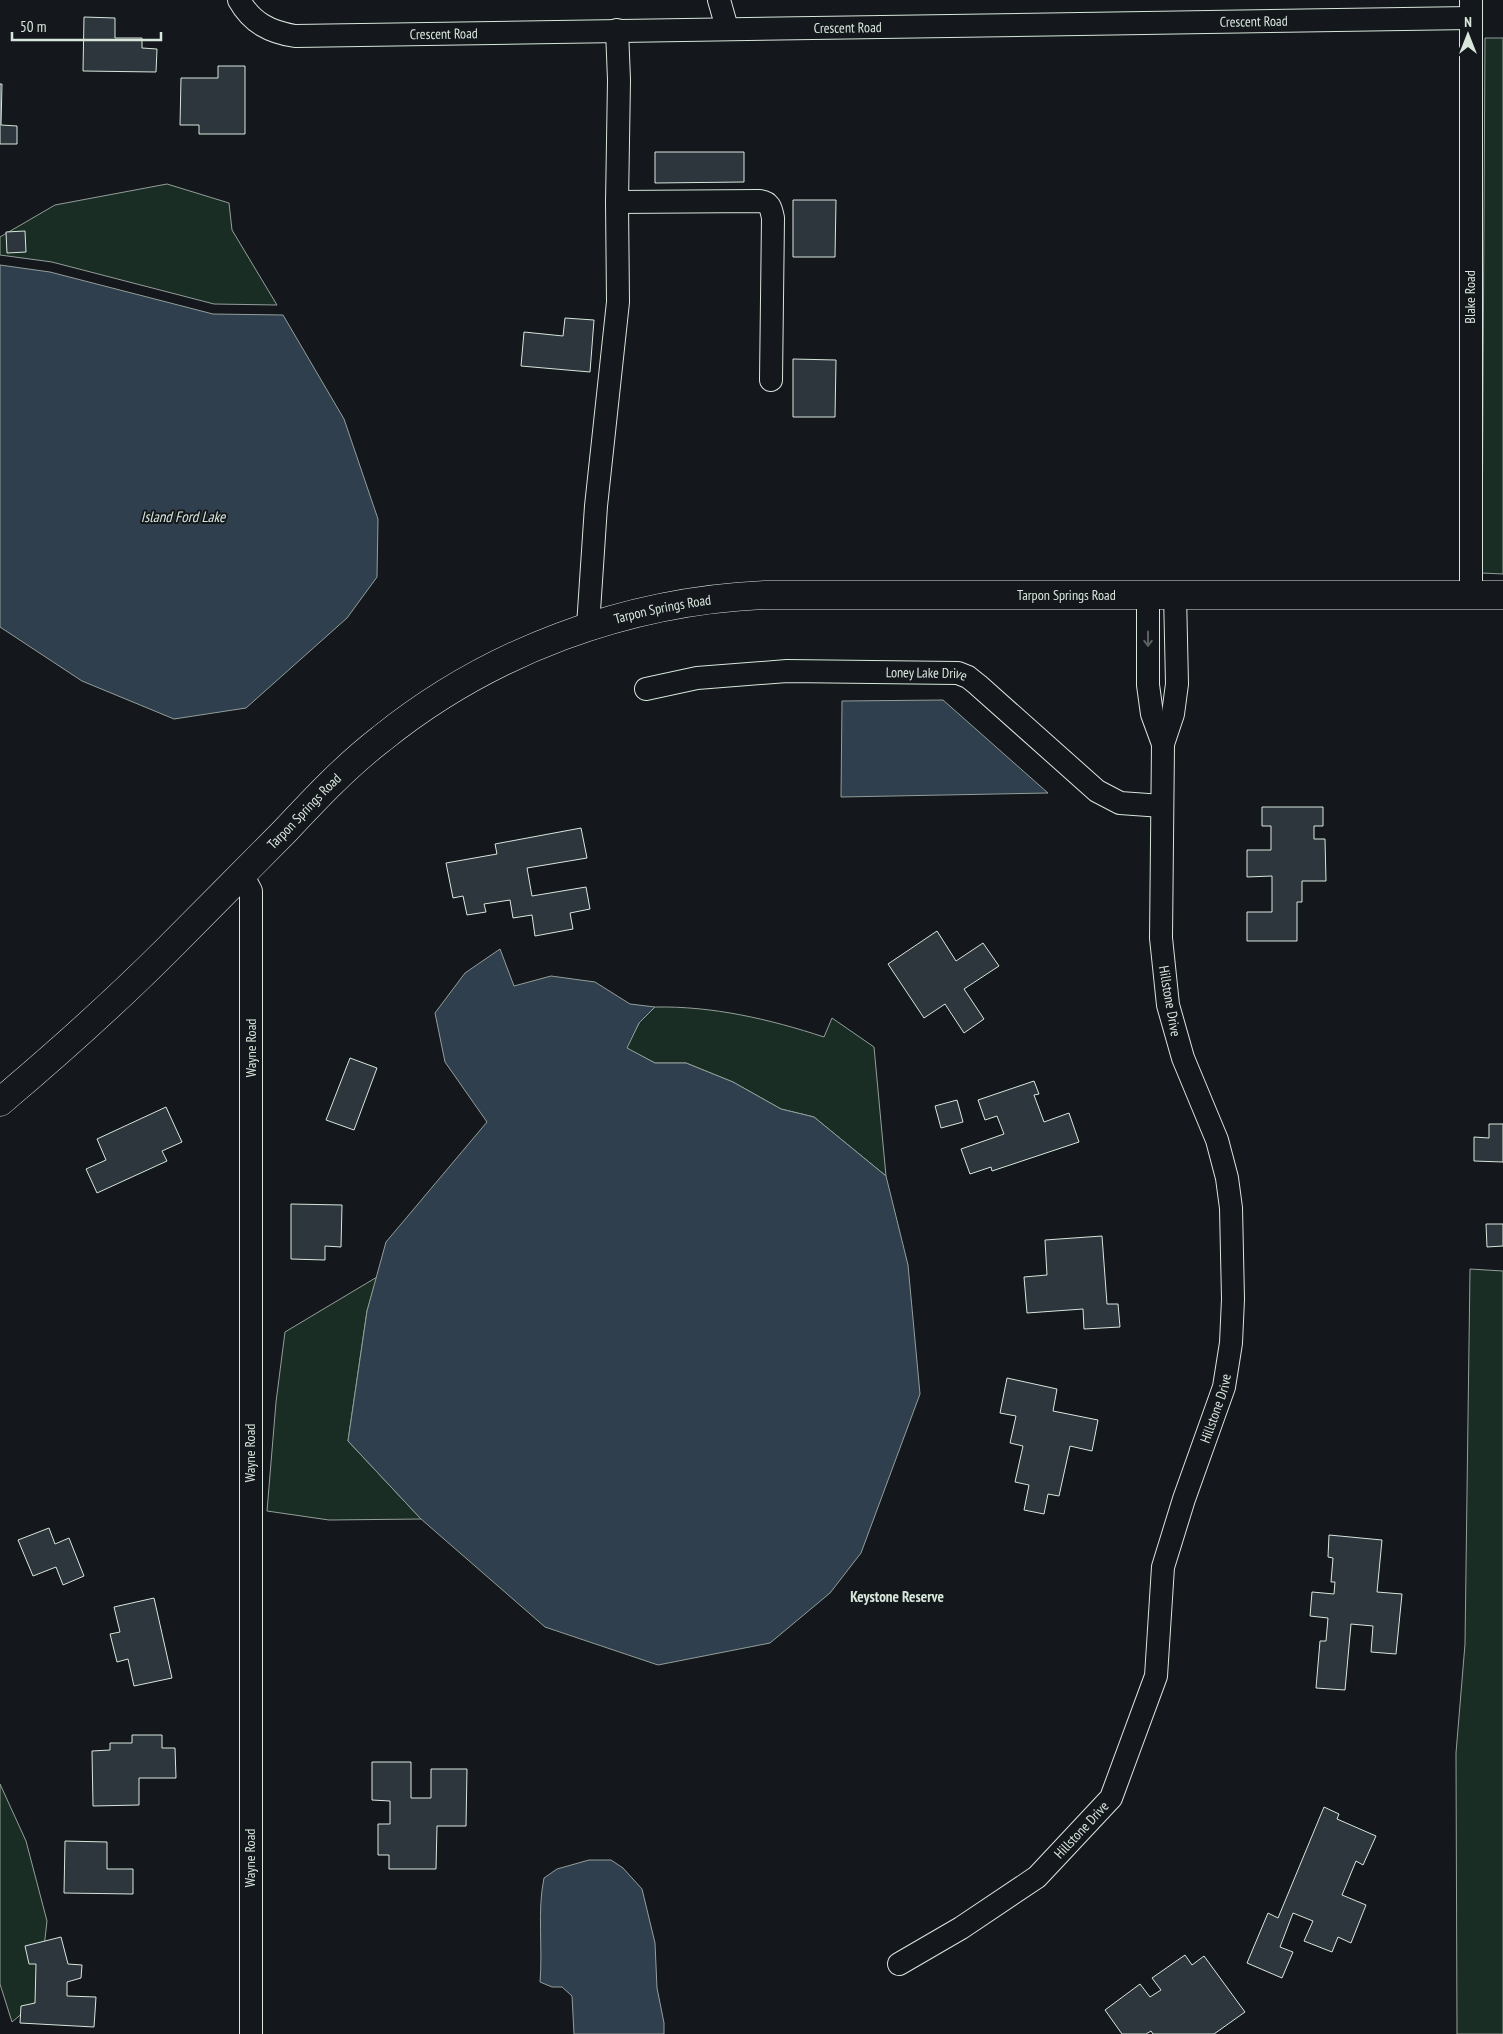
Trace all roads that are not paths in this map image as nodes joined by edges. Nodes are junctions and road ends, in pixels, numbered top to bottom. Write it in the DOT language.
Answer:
graph roads {
  1 [pos="239,0"];
  2 [pos="718,0"];
  3 [pos="1470,9"];
  4 [pos="727,28"];
  5 [pos="617,30"];
  6 [pos="617,202"];
  7 [pos="771,380"];
  8 [pos="1148,594"];
  9 [pos="1175,594"];
  10 [pos="1470,595"];
  11 [pos="1503,595"];
  12 [pos="588,626"];
  13 [pos="1148,684"];
  14 [pos="1176,684"];
  15 [pos="646,690"];
  16 [pos="1163,744"];
  17 [pos="1162,806"];
  18 [pos="242,874"];
  19 [pos="0,1102"];
  20 [pos="899,1964"];
  21 [pos="251,2034"];
  1 -- 5 [label="street, Crescent Road"];
  2 -- 4 [label="street"];
  3 -- 4 [label="street, Crescent Road"];
  3 -- 10 [label="street, Blake Road"];
  4 -- 5 [label="street, Crescent Road"];
  5 -- 6 [label="street"];
  6 -- 7 [label="street"];
  6 -- 12 [label="street"];
  8 -- 9 [label="main road, Tarpon Springs Road"];
  8 -- 12 [label="main road, Tarpon Springs Road"];
  8 -- 13 [label="street, Hillstone Drive, one-way"];
  9 -- 10 [label="main road, Tarpon Springs Road"];
  9 -- 14 [label="street, Hillstone Drive"];
  10 -- 11 [label="main road, Tarpon Springs Road"];
  12 -- 18 [label="main road, Tarpon Springs Road"];
  13 -- 14 [label="street"];
  13 -- 16 [label="street, Hillstone Drive"];
  14 -- 16 [label="street, Hillstone Drive"];
  15 -- 17 [label="street, Loney Lake Drive"];
  16 -- 17 [label="street, Hillstone Drive"];
  17 -- 20 [label="street, Hillstone Drive"];
  18 -- 19 [label="main road, Tarpon Springs Road"];
  18 -- 21 [label="street, Wayne Road"];
}
